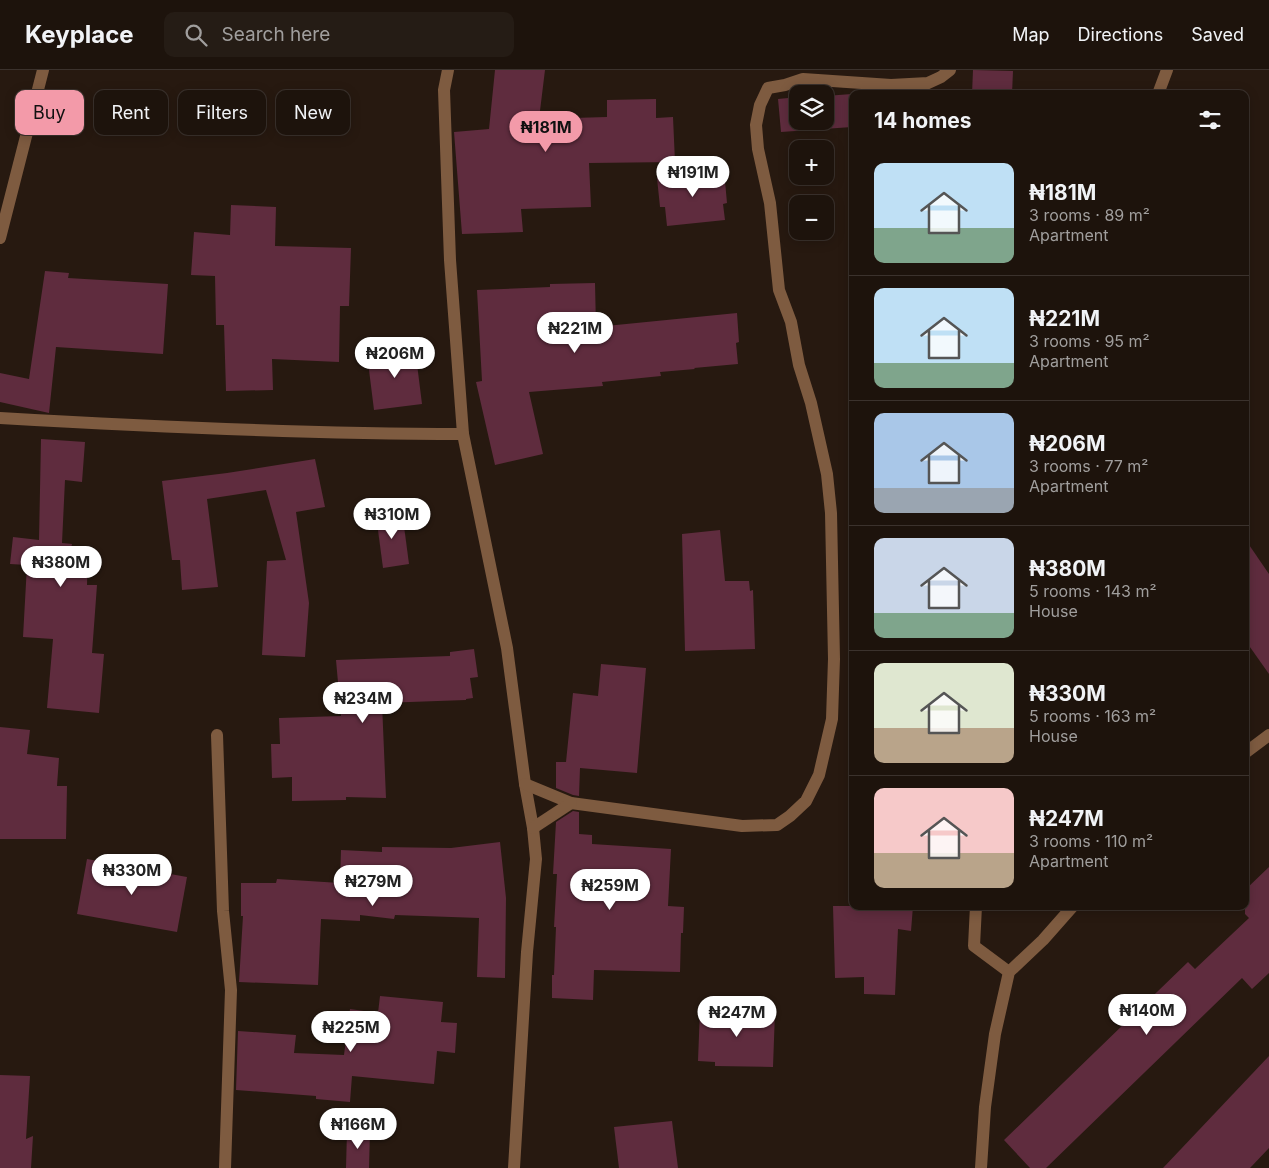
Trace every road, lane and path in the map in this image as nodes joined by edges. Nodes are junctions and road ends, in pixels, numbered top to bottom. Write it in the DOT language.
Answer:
graph roads {
  1 [pos="43,70"];
  2 [pos="448,70"];
  3 [pos="950,70"];
  4 [pos="1167,70"];
  5 [pos="1160,90"];
  6 [pos="0,238"];
  7 [pos="0,418"];
  8 [pos="464,434"];
  9 [pos="217,735"];
  10 [pos="1269,735"];
  11 [pos="1249,751"];
  12 [pos="525,784"];
  13 [pos="571,804"];
  14 [pos="533,828"];
  15 [pos="976,910"];
  16 [pos="1069,910"];
  17 [pos="1009,972"];
  18 [pos="225,1168"];
  19 [pos="514,1168"];
  20 [pos="981,1168"];
  1 -- 6 [label="street"];
  2 -- 8 [label="street"];
  3 -- 13 [label="street"];
  4 -- 5 [label="street"];
  7 -- 8 [label="street"];
  8 -- 12 [label="street"];
  9 -- 18 [label="street"];
  10 -- 11 [label="street"];
  12 -- 13 [label="street"];
  12 -- 14 [label="street"];
  13 -- 14 [label="street"];
  14 -- 19 [label="street"];
  15 -- 17 [label="street"];
  16 -- 17 [label="street"];
  17 -- 20 [label="street"];
}
